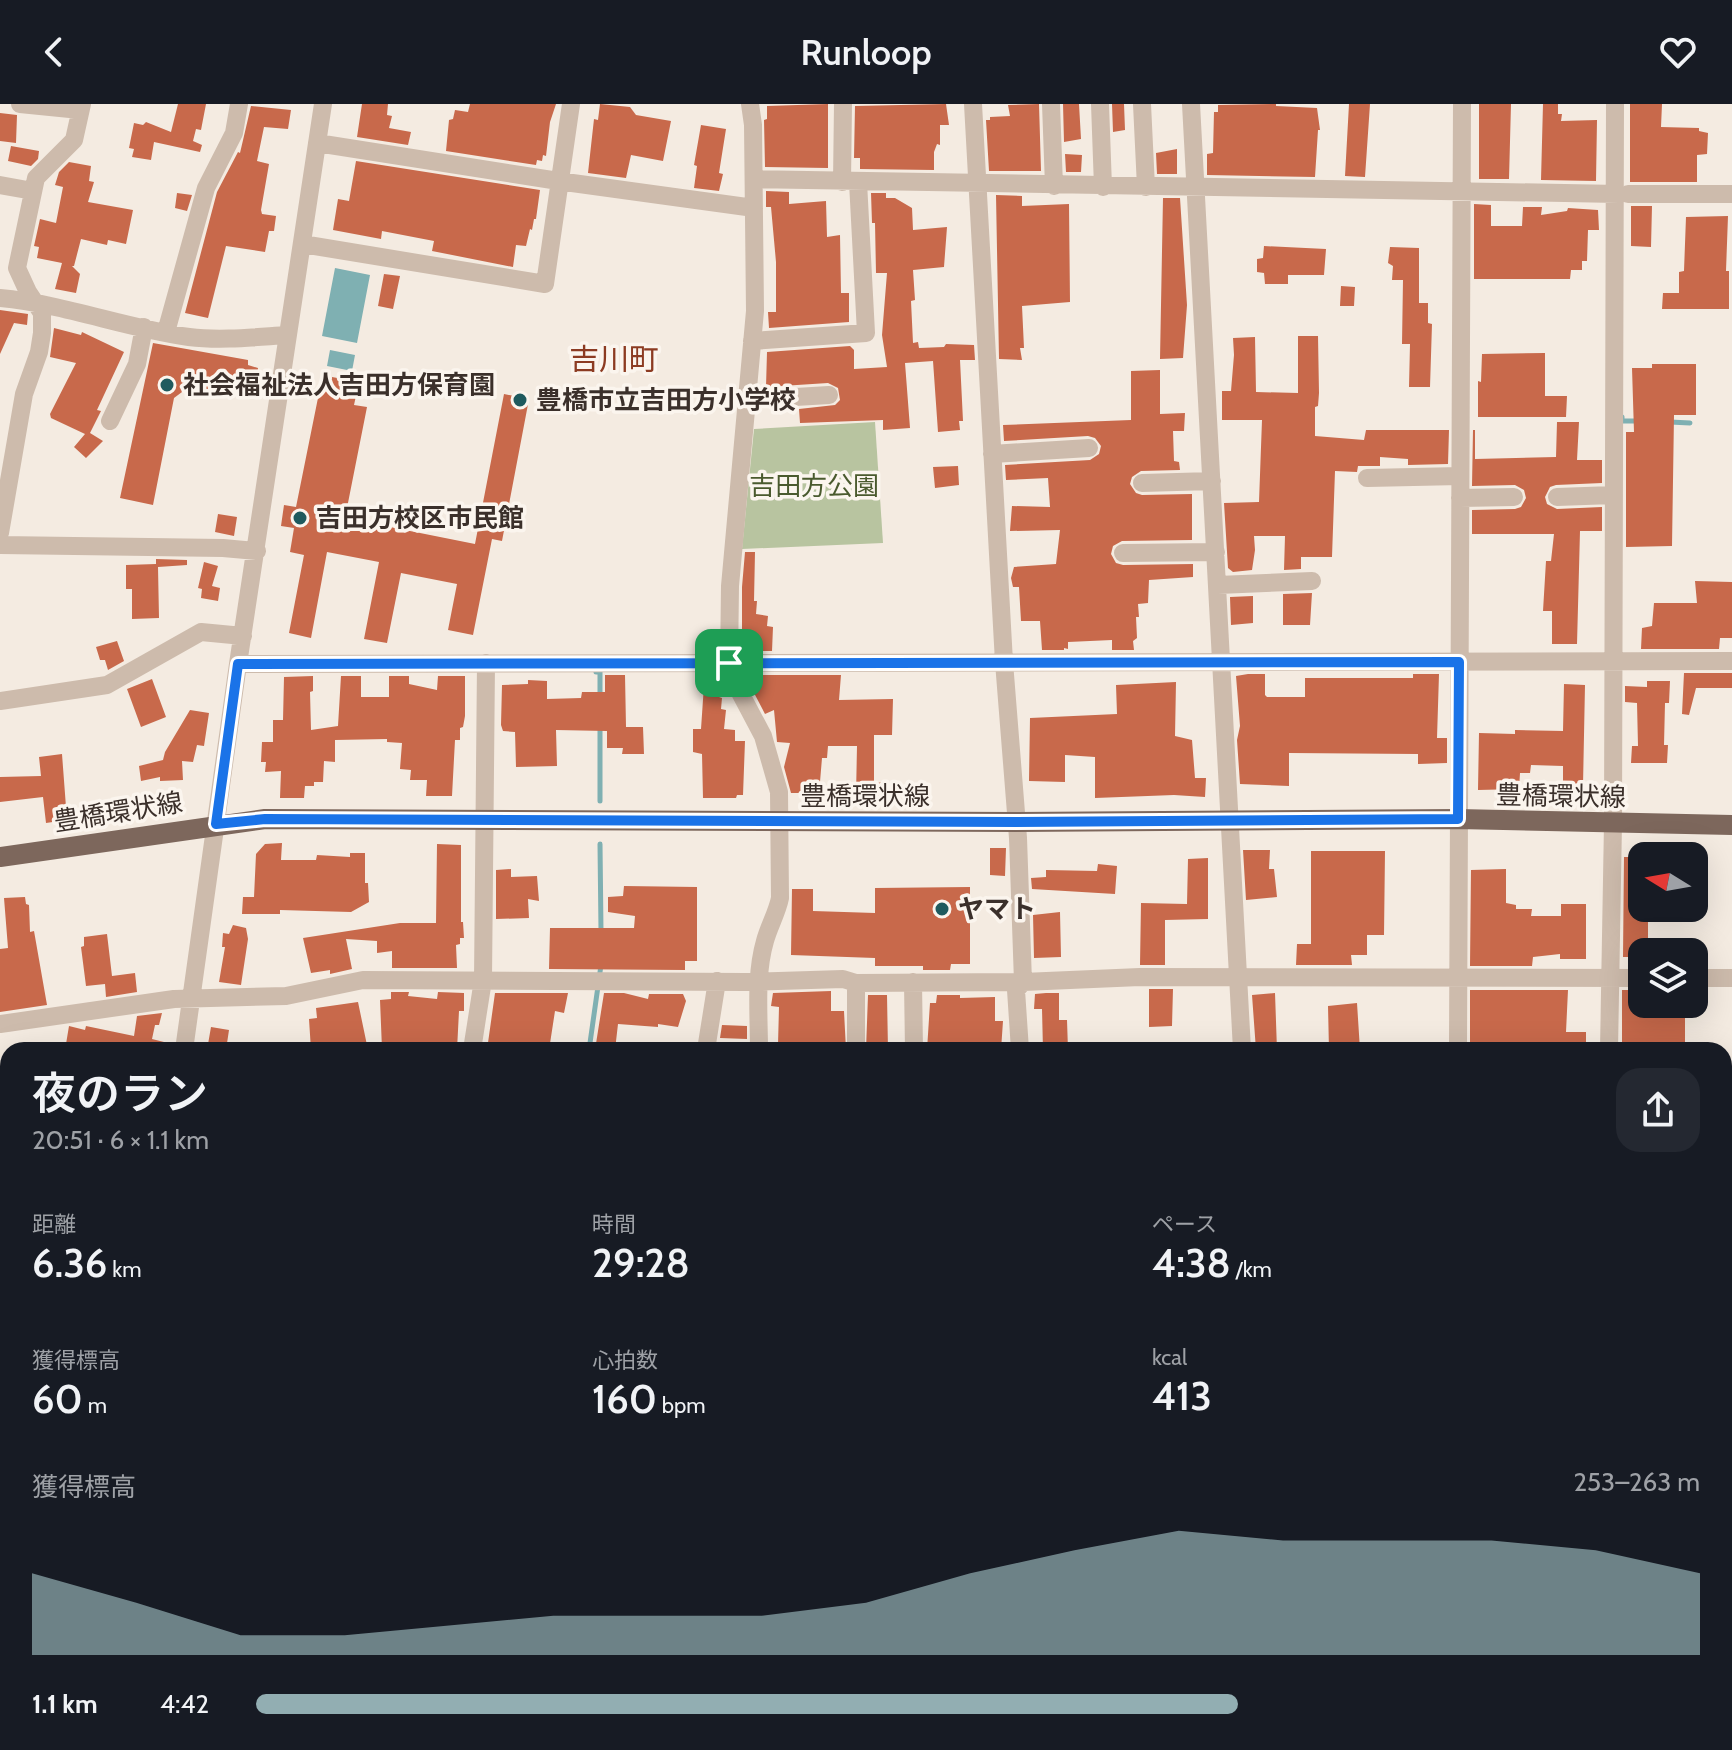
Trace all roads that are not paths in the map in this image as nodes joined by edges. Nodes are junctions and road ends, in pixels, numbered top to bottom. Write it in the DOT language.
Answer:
graph roads {
  1 [pos="20,104"];
  2 [pos="239,104"];
  3 [pos="323,104"];
  4 [pos="571,104"];
  5 [pos="750,104"];
  6 [pos="843,104"];
  7 [pos="973,104"];
  8 [pos="1051,104"];
  9 [pos="1100,104"];
  10 [pos="1142,104"];
  11 [pos="1191,104"];
  12 [pos="1462,104"];
  13 [pos="1615,104"];
  14 [pos="81,107"];
  15 [pos="317,143"];
  16 [pos="754,179"];
  17 [pos="560,181"];
  18 [pos="850,182"];
  19 [pos="0,185"];
  20 [pos="977,185"];
  21 [pos="1054,186"];
  22 [pos="1103,187"];
  23 [pos="1146,187"];
  24 [pos="1195,188"];
  25 [pos="1462,190"];
  26 [pos="33,191"];
  27 [pos="1621,194"];
  28 [pos="1732,194"];
  29 [pos="754,208"];
  30 [pos="302,244"];
  31 [pos="0,298"];
  32 [pos="35,302"];
  33 [pos="144,327"];
  34 [pos="166,332"];
  35 [pos="288,335"];
  36 [pos="752,341"];
  37 [pos="829,395"];
  38 [pos="747,400"];
  39 [pos="110,421"];
  40 [pos="1089,448"];
  41 [pos="992,454"];
  42 [pos="1460,476"];
  43 [pos="1367,478"];
  44 [pos="1212,481"];
  45 [pos="1142,483"];
  46 [pos="1613,495"];
  47 [pos="1514,497"];
  48 [pos="1557,497"];
  49 [pos="1460,498"];
  50 [pos="0,533"];
  51 [pos="0,545"];
  52 [pos="257,551"];
  53 [pos="1216,552"];
  54 [pos="1123,553"];
  55 [pos="1312,581"];
  56 [pos="1218,585"];
  57 [pos="243,636"];
  58 [pos="1612,661"];
  59 [pos="1732,661"];
  60 [pos="1004,662"];
  61 [pos="1459,662"];
  62 [pos="486,663"];
  63 [pos="729,663"];
  64 [pos="238,664"];
  65 [pos="1223,664"];
  66 [pos="0,701"];
  67 [pos="1458,819"];
  68 [pos="484,821"];
  69 [pos="780,821"];
  70 [pos="1016,822"];
  71 [pos="1229,822"];
  72 [pos="1613,823"];
  73 [pos="216,824"];
  74 [pos="1732,825"];
  75 [pos="0,857"];
  76 [pos="1239,978"];
  77 [pos="1459,978"];
  78 [pos="1628,978"];
  79 [pos="1708,978"];
  80 [pos="1732,978"];
  81 [pos="760,979"];
  82 [pos="1609,979"];
  83 [pos="483,980"];
  84 [pos="717,981"];
  85 [pos="913,982"];
  86 [pos="1023,982"];
  87 [pos="856,983"];
  88 [pos="191,997"];
  89 [pos="0,1024"];
  90 [pos="185,1042"];
  91 [pos="473,1042"];
  92 [pos="707,1042"];
  93 [pos="759,1042"];
  94 [pos="856,1042"];
  95 [pos="914,1042"];
  96 [pos="1019,1042"];
  97 [pos="1242,1042"];
  98 [pos="1458,1042"];
  99 [pos="1609,1042"];
  1 -- 14 [label="street"];
  2 -- 34 [label="street"];
  3 -- 15 [label="street"];
  4 -- 17 [label="street"];
  5 -- 16 [label="street"];
  6 -- 18 [label="street"];
  7 -- 20 [label="street"];
  8 -- 21 [label="street"];
  9 -- 22 [label="street"];
  10 -- 23 [label="street"];
  11 -- 24 [label="street"];
  12 -- 25 [label="street"];
  13 -- 27 [label="street"];
  14 -- 26 [label="street"];
  15 -- 17 [label="street"];
  15 -- 30 [label="street"];
  16 -- 18 [label="street"];
  16 -- 29 [label="street"];
  17 -- 29 [label="street"];
  17 -- 30 [label="street"];
  18 -- 20 [label="street"];
  18 -- 36 [label="street"];
  19 -- 26 [label="street"];
  20 -- 21 [label="street"];
  20 -- 41 [label="street"];
  21 -- 22 [label="street"];
  22 -- 23 [label="street"];
  23 -- 24 [label="street"];
  24 -- 25 [label="street"];
  24 -- 44 [label="street"];
  25 -- 27 [label="street"];
  25 -- 42 [label="street"];
  26 -- 32 [label="street"];
  27 -- 28 [label="street"];
  27 -- 46 [label="street"];
  29 -- 36 [label="street"];
  30 -- 35 [label="street"];
  31 -- 32 [label="street"];
  32 -- 33 [label="street"];
  32 -- 50 [label="street"];
  33 -- 34 [label="street"];
  33 -- 39 [label="street"];
  34 -- 35 [label="street"];
  35 -- 52 [label="street"];
  36 -- 38 [label="street"];
  37 -- 38 [label="street"];
  38 -- 63 [label="street"];
  40 -- 41 [label="street"];
  41 -- 60 [label="street"];
  42 -- 43 [label="street"];
  42 -- 49 [label="street"];
  44 -- 45 [label="street"];
  44 -- 53 [label="street"];
  46 -- 48 [label="street"];
  46 -- 58 [label="street"];
  47 -- 49 [label="street"];
  49 -- 61 [label="street"];
  51 -- 52 [label="street"];
  52 -- 57 [label="street"];
  53 -- 54 [label="street"];
  53 -- 56 [label="street"];
  55 -- 56 [label="street"];
  56 -- 65 [label="street"];
  57 -- 64 [label="street"];
  57 -- 66 [label="street"];
  58 -- 59 [label="street"];
  58 -- 61 [label="street"];
  58 -- 72 [label="street"];
  60 -- 63 [label="street"];
  60 -- 65 [label="street"];
  60 -- 70 [label="street"];
  61 -- 65 [label="street"];
  61 -- 67 [label="street"];
  62 -- 63 [label="street"];
  62 -- 64 [label="street"];
  62 -- 68 [label="street"];
  63 -- 69 [label="street"];
  64 -- 73 [label="street"];
  65 -- 71 [label="street"];
  67 -- 71 [label="main road, 豊橋環状線"];
  67 -- 72 [label="main road, 豊橋環状線"];
  67 -- 77 [label="street"];
  68 -- 69 [label="main road, 豊橋環状線"];
  68 -- 73 [label="main road, 豊橋環状線"];
  68 -- 83 [label="street"];
  69 -- 70 [label="main road, 豊橋環状線"];
  69 -- 81 [label="street"];
  70 -- 71 [label="main road, 豊橋環状線"];
  70 -- 86 [label="street"];
  71 -- 76 [label="street"];
  72 -- 74 [label="main road, 豊橋環状線"];
  72 -- 82 [label="street"];
  73 -- 75 [label="main road, 豊橋環状線"];
  73 -- 88 [label="street"];
  76 -- 77 [label="street"];
  76 -- 86 [label="street"];
  76 -- 97 [label="street"];
  77 -- 82 [label="street"];
  77 -- 98 [label="street"];
  78 -- 82 [label="street"];
  79 -- 80 [label="street"];
  81 -- 84 [label="street"];
  81 -- 87 [label="street"];
  81 -- 93 [label="street"];
  82 -- 99 [label="street"];
  83 -- 84 [label="street"];
  83 -- 88 [label="street"];
  83 -- 91 [label="street"];
  84 -- 92 [label="street"];
  85 -- 86 [label="street"];
  85 -- 87 [label="street"];
  85 -- 95 [label="street"];
  86 -- 96 [label="street"];
  87 -- 94 [label="street"];
  88 -- 89 [label="street"];
  88 -- 90 [label="street"];
}
